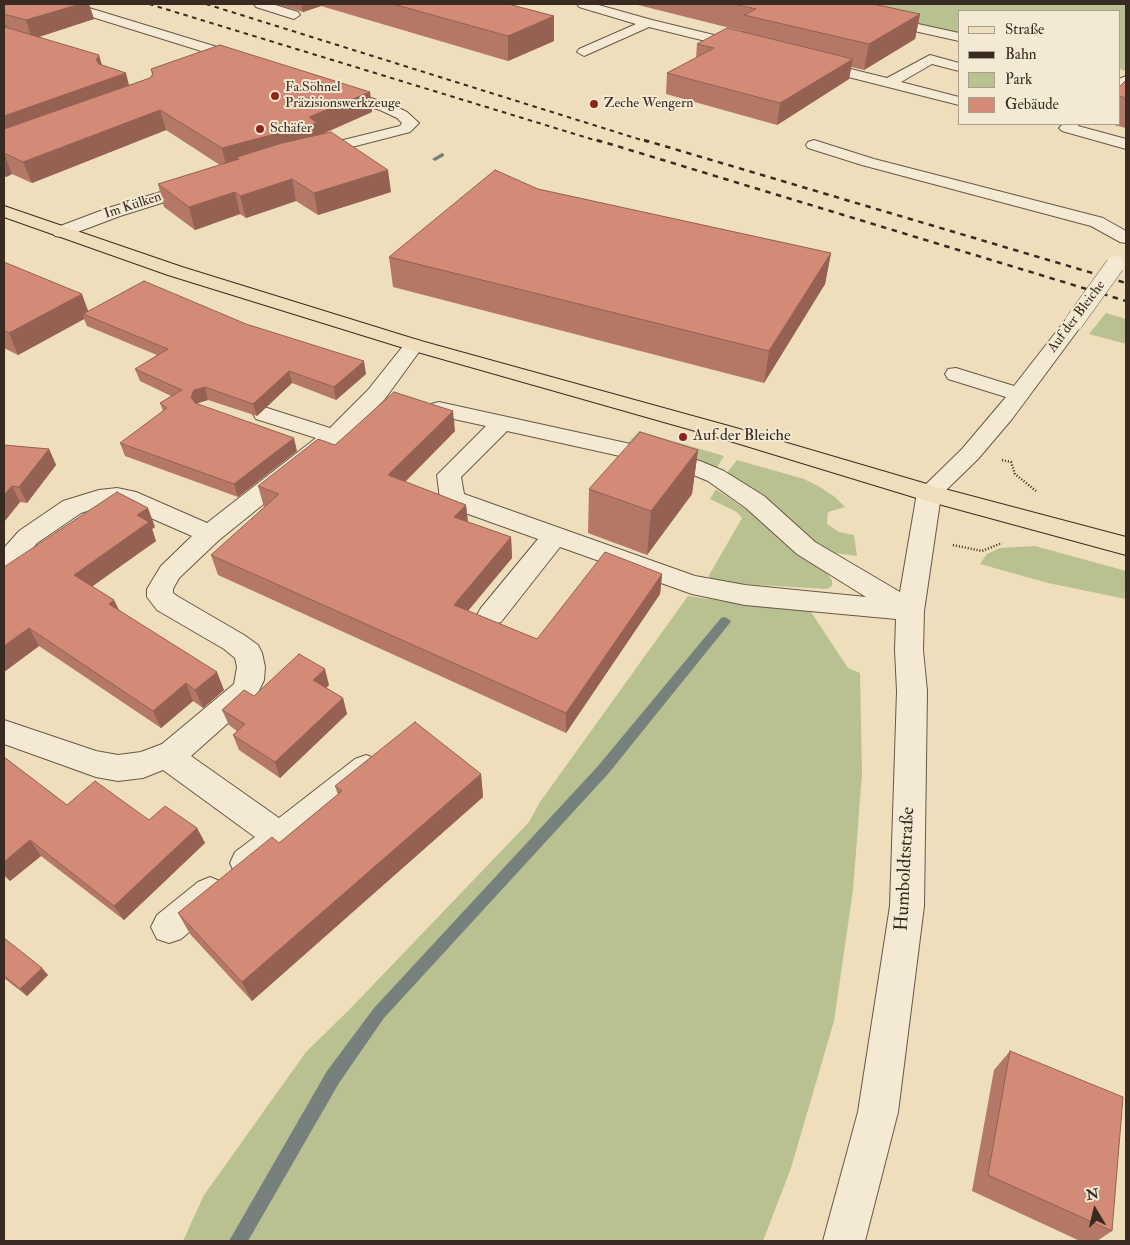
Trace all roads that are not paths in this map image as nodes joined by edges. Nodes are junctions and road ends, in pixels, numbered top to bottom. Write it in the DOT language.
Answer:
graph roads {
  1 [pos="64,4"];
  2 [pos="260,4"];
  3 [pos="583,4"];
  4 [pos="812,4"];
  5 [pos="294,15"];
  6 [pos="648,23"];
  7 [pos="958,37"];
  8 [pos="757,50"];
  9 [pos="584,52"];
  10 [pos="804,61"];
  11 [pos="254,63"];
  12 [pos="958,67"];
  13 [pos="889,83"];
  14 [pos="317,85"];
  15 [pos="958,101"];
  16 [pos="1070,126"];
  17 [pos="1126,144"];
  18 [pos="819,150"];
  19 [pos="297,156"];
  20 [pos="215,180"];
  21 [pos="4,211"];
  22 [pos="62,232"];
  23 [pos="1126,238"];
  24 [pos="1121,260"];
  25 [pos="414,345"];
  26 [pos="956,374"];
  27 [pos="1019,394"];
  28 [pos="439,409"];
  29 [pos="255,418"];
  30 [pos="502,423"];
  31 [pos="326,442"];
  32 [pos="929,493"];
  33 [pos="210,534"];
  34 [pos="555,536"];
  35 [pos="1126,546"];
  36 [pos="4,565"];
  37 [pos="910,611"];
  38 [pos="491,615"];
  39 [pos="4,732"];
  40 [pos="384,753"];
  41 [pos="167,756"];
  42 [pos="280,837"];
  43 [pos="169,927"];
  44 [pos="844,1241"];
  1 -- 11 [label="street"];
  2 -- 5 [label="street"];
  3 -- 6 [label="street"];
  4 -- 7 [label="street"];
  6 -- 8 [label="street"];
  6 -- 9 [label="street"];
  10 -- 13 [label="street"];
  12 -- 13 [label="street"];
  13 -- 15 [label="street"];
  14 -- 19 [label="street"];
  16 -- 17 [label="street"];
  18 -- 23 [label="street"];
  20 -- 22 [label="street, Im Külken"];
  21 -- 22 [label="main road"];
  22 -- 25 [label="main road"];
  24 -- 27 [label="street, Auf der Bleiche, bridge"];
  25 -- 31 [label="street"];
  25 -- 32 [label="main road"];
  26 -- 27 [label="street"];
  27 -- 32 [label="street, Auf der Bleiche"];
  28 -- 30 [label="street"];
  29 -- 31 [label="street"];
  30 -- 34 [label="street"];
  30 -- 37 [label="street"];
  31 -- 33 [label="street"];
  32 -- 35 [label="main road"];
  32 -- 37 [label="street, Humboldtstraße"];
  33 -- 36 [label="street"];
  33 -- 41 [label="street"];
  34 -- 37 [label="street"];
  34 -- 38 [label="street"];
  37 -- 44 [label="street, Humboldtstraße"];
  39 -- 41 [label="street"];
  40 -- 42 [label="street"];
  41 -- 42 [label="street"];
  42 -- 43 [label="street"];
}
